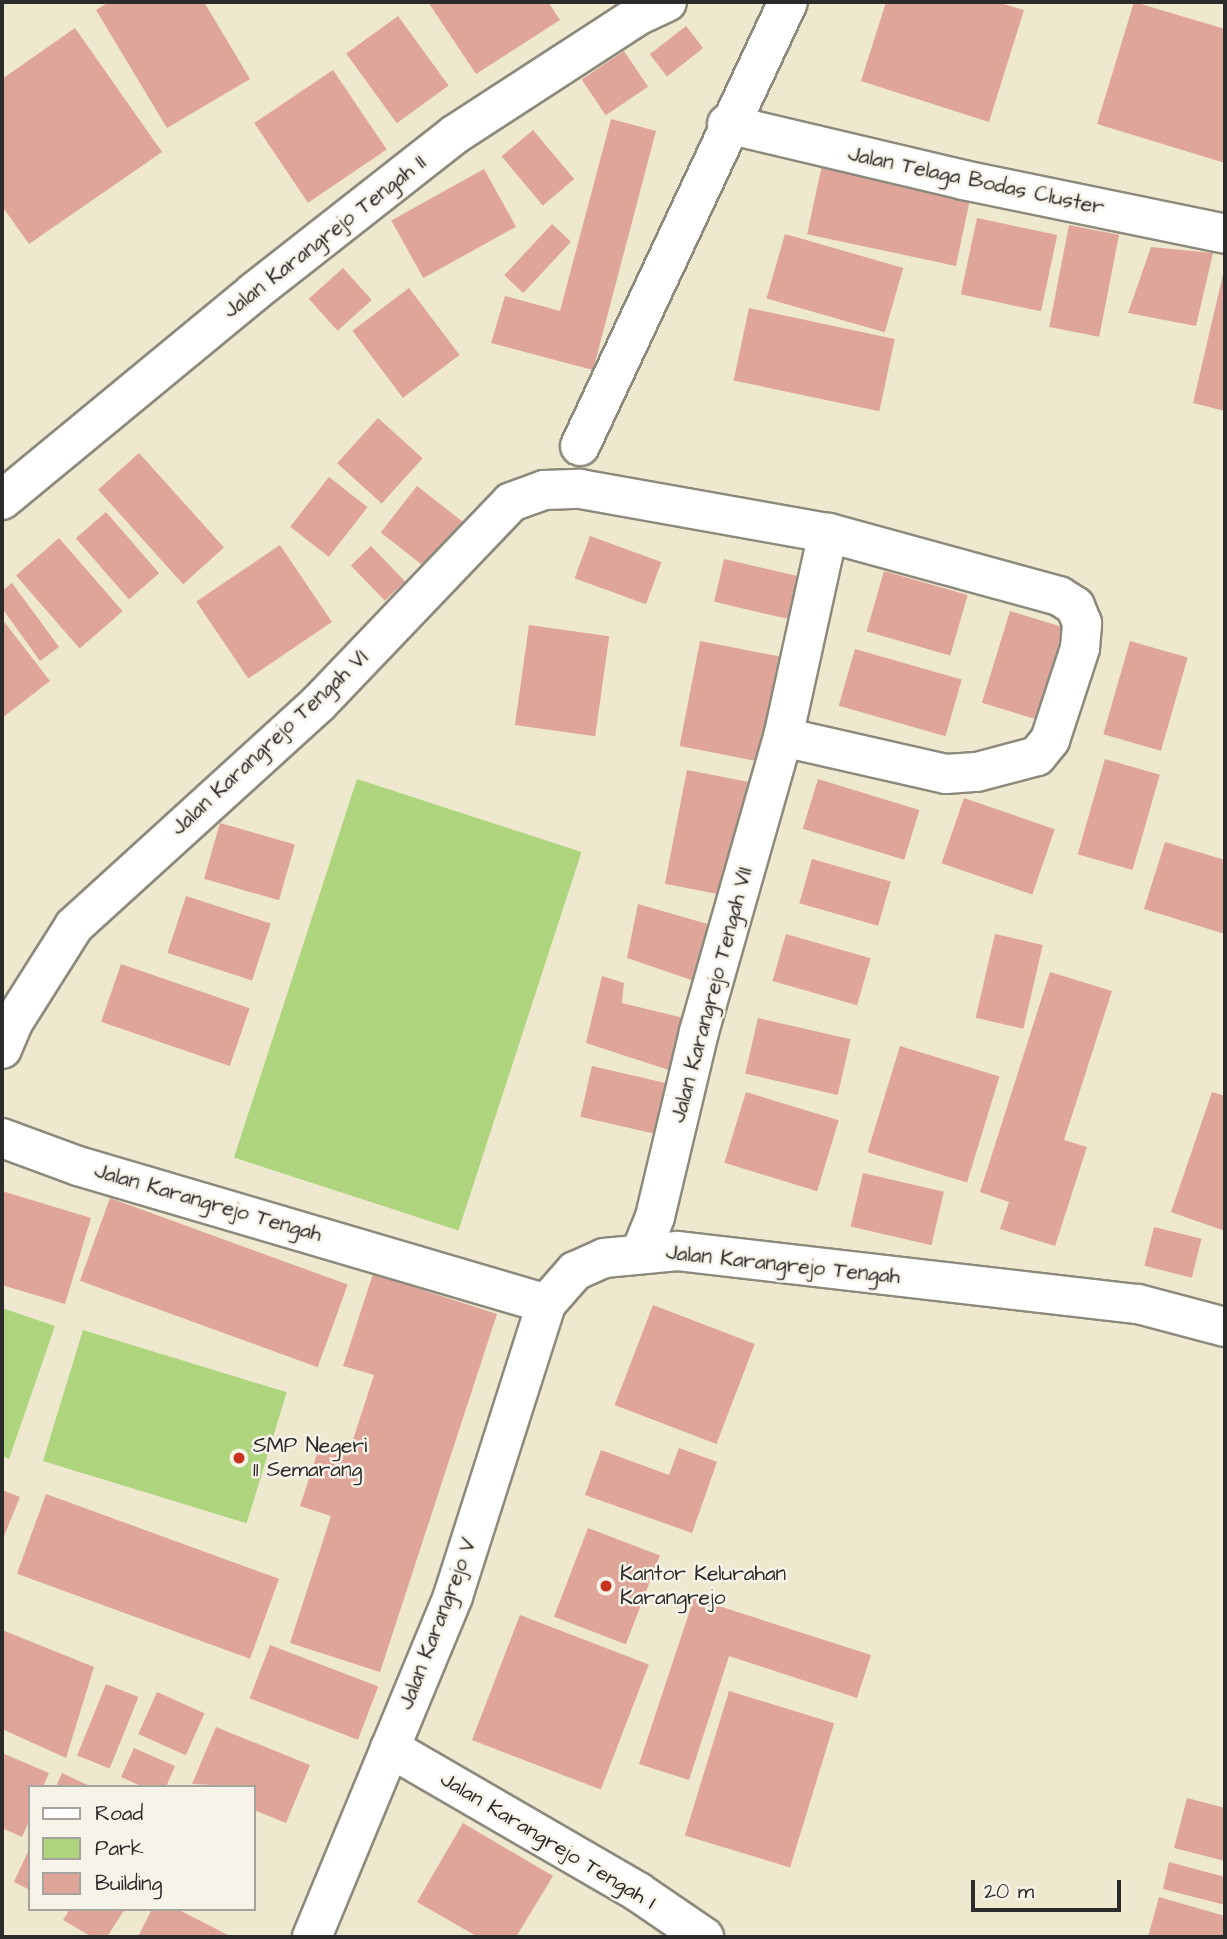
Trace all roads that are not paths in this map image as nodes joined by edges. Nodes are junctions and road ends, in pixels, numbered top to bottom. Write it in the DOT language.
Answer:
graph roads {
  1 [pos="667,2"];
  2 [pos="788,2"];
  3 [pos="727,124"];
  4 [pos="1225,234"];
  5 [pos="580,446"];
  6 [pos="2,500"];
  7 [pos="828,533"];
  8 [pos="782,737"];
  9 [pos="2,1049"];
  10 [pos="2,1138"];
  11 [pos="641,1252"];
  12 [pos="546,1304"];
  13 [pos="1225,1327"];
  14 [pos="390,1748"];
  15 [pos="312,1937"];
  16 [pos="704,1937"];
  1 -- 6 [label="street, Jalan Karangrejo Tengah II"];
  2 -- 3 [label="street"];
  3 -- 4 [label="street, Jalan Telaga Bodas Cluster"];
  3 -- 5 [label="street"];
  7 -- 8 [label="street, Jalan Karangrejo Tengah VII"];
  7 -- 8 [label="street"];
  7 -- 9 [label="street, Jalan Karangrejo Tengah VI"];
  8 -- 11 [label="street, Jalan Karangrejo Tengah VII"];
  10 -- 12 [label="street, Jalan Karangrejo Tengah"];
  11 -- 12 [label="street, Jalan Karangrejo Tengah"];
  11 -- 13 [label="street, Jalan Karangrejo Tengah"];
  12 -- 14 [label="street, Jalan Karangrejo V"];
  14 -- 15 [label="street, Jalan Karangrejo V"];
  14 -- 16 [label="street, Jalan Karangrejo Tengah I"];
}
